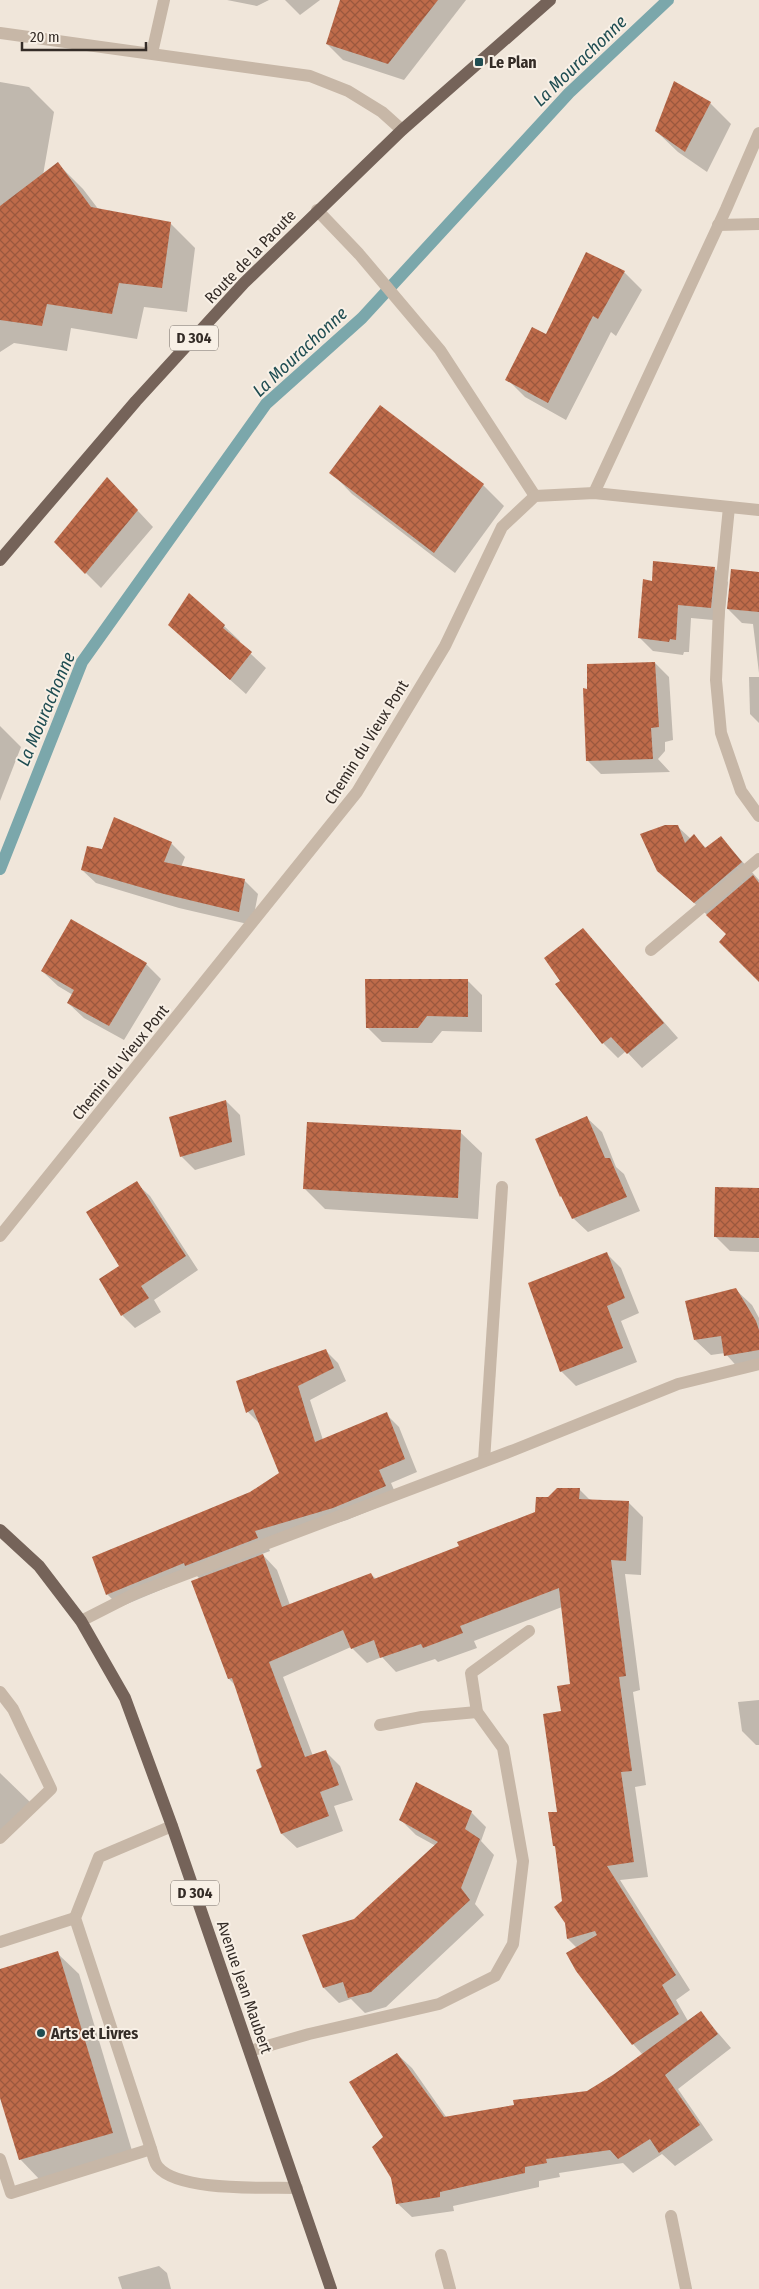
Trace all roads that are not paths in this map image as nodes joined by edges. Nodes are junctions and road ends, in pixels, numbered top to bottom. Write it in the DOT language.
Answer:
graph roads {
  1 [pos="164,0"];
  2 [pos="550,0"];
  3 [pos="0,33"];
  4 [pos="152,53"];
  5 [pos="402,130"];
  6 [pos="759,133"];
  7 [pos="317,210"];
  8 [pos="759,224"];
  9 [pos="718,225"];
  10 [pos="594,493"];
  11 [pos="536,496"];
  12 [pos="729,507"];
  13 [pos="759,510"];
  14 [pos="0,560"];
  15 [pos="759,816"];
  16 [pos="759,859"];
  17 [pos="651,950"];
  18 [pos="502,1188"];
  19 [pos="0,1236"];
  20 [pos="759,1364"];
  21 [pos="484,1461"];
  22 [pos="0,1530"];
  23 [pos="81,1620"];
  24 [pos="530,1631"];
  25 [pos="0,1692"];
  26 [pos="477,1712"];
  27 [pos="380,1725"];
  28 [pos="172,1826"];
  29 [pos="0,1838"];
  30 [pos="75,1918"];
  31 [pos="0,1942"];
  32 [pos="250,2051"];
  33 [pos="151,2149"];
  34 [pos="0,2159"];
  35 [pos="297,2188"];
  36 [pos="671,2216"];
  37 [pos="441,2254"];
  38 [pos="331,2289"];
  39 [pos="450,2289"];
  40 [pos="686,2289"];
  1 -- 4 [label="street"];
  2 -- 5 [label="main road, Route de la Paoute / D 304"];
  3 -- 4 [label="street"];
  4 -- 5 [label="street"];
  5 -- 7 [label="main road, Route de la Paoute / D 304"];
  6 -- 9 [label="street"];
  7 -- 11 [label="street"];
  7 -- 14 [label="main road, Route de la Paoute / D 304"];
  8 -- 9 [label="street"];
  9 -- 10 [label="street"];
  10 -- 11 [label="street"];
  10 -- 12 [label="street"];
  11 -- 19 [label="street, Chemin du Vieux Pont"];
  12 -- 13 [label="street"];
  12 -- 15 [label="street"];
  16 -- 17 [label="street"];
  18 -- 21 [label="street"];
  20 -- 21 [label="street"];
  21 -- 23 [label="street"];
  22 -- 23 [label="main road, Avenue Jean Maubert / D 304"];
  23 -- 28 [label="main road, Avenue Jean Maubert / D 304"];
  24 -- 26 [label="street"];
  25 -- 29 [label="street"];
  26 -- 27 [label="street"];
  26 -- 32 [label="street"];
  28 -- 30 [label="street"];
  28 -- 32 [label="main road, Avenue Jean Maubert / D 304"];
  30 -- 31 [label="street"];
  30 -- 33 [label="street"];
  32 -- 35 [label="main road, Avenue Jean Maubert / D 304"];
  33 -- 34 [label="street"];
  33 -- 35 [label="street"];
  35 -- 38 [label="main road, Avenue Jean Maubert / D 304"];
  36 -- 40 [label="street"];
  37 -- 39 [label="street"];
}
